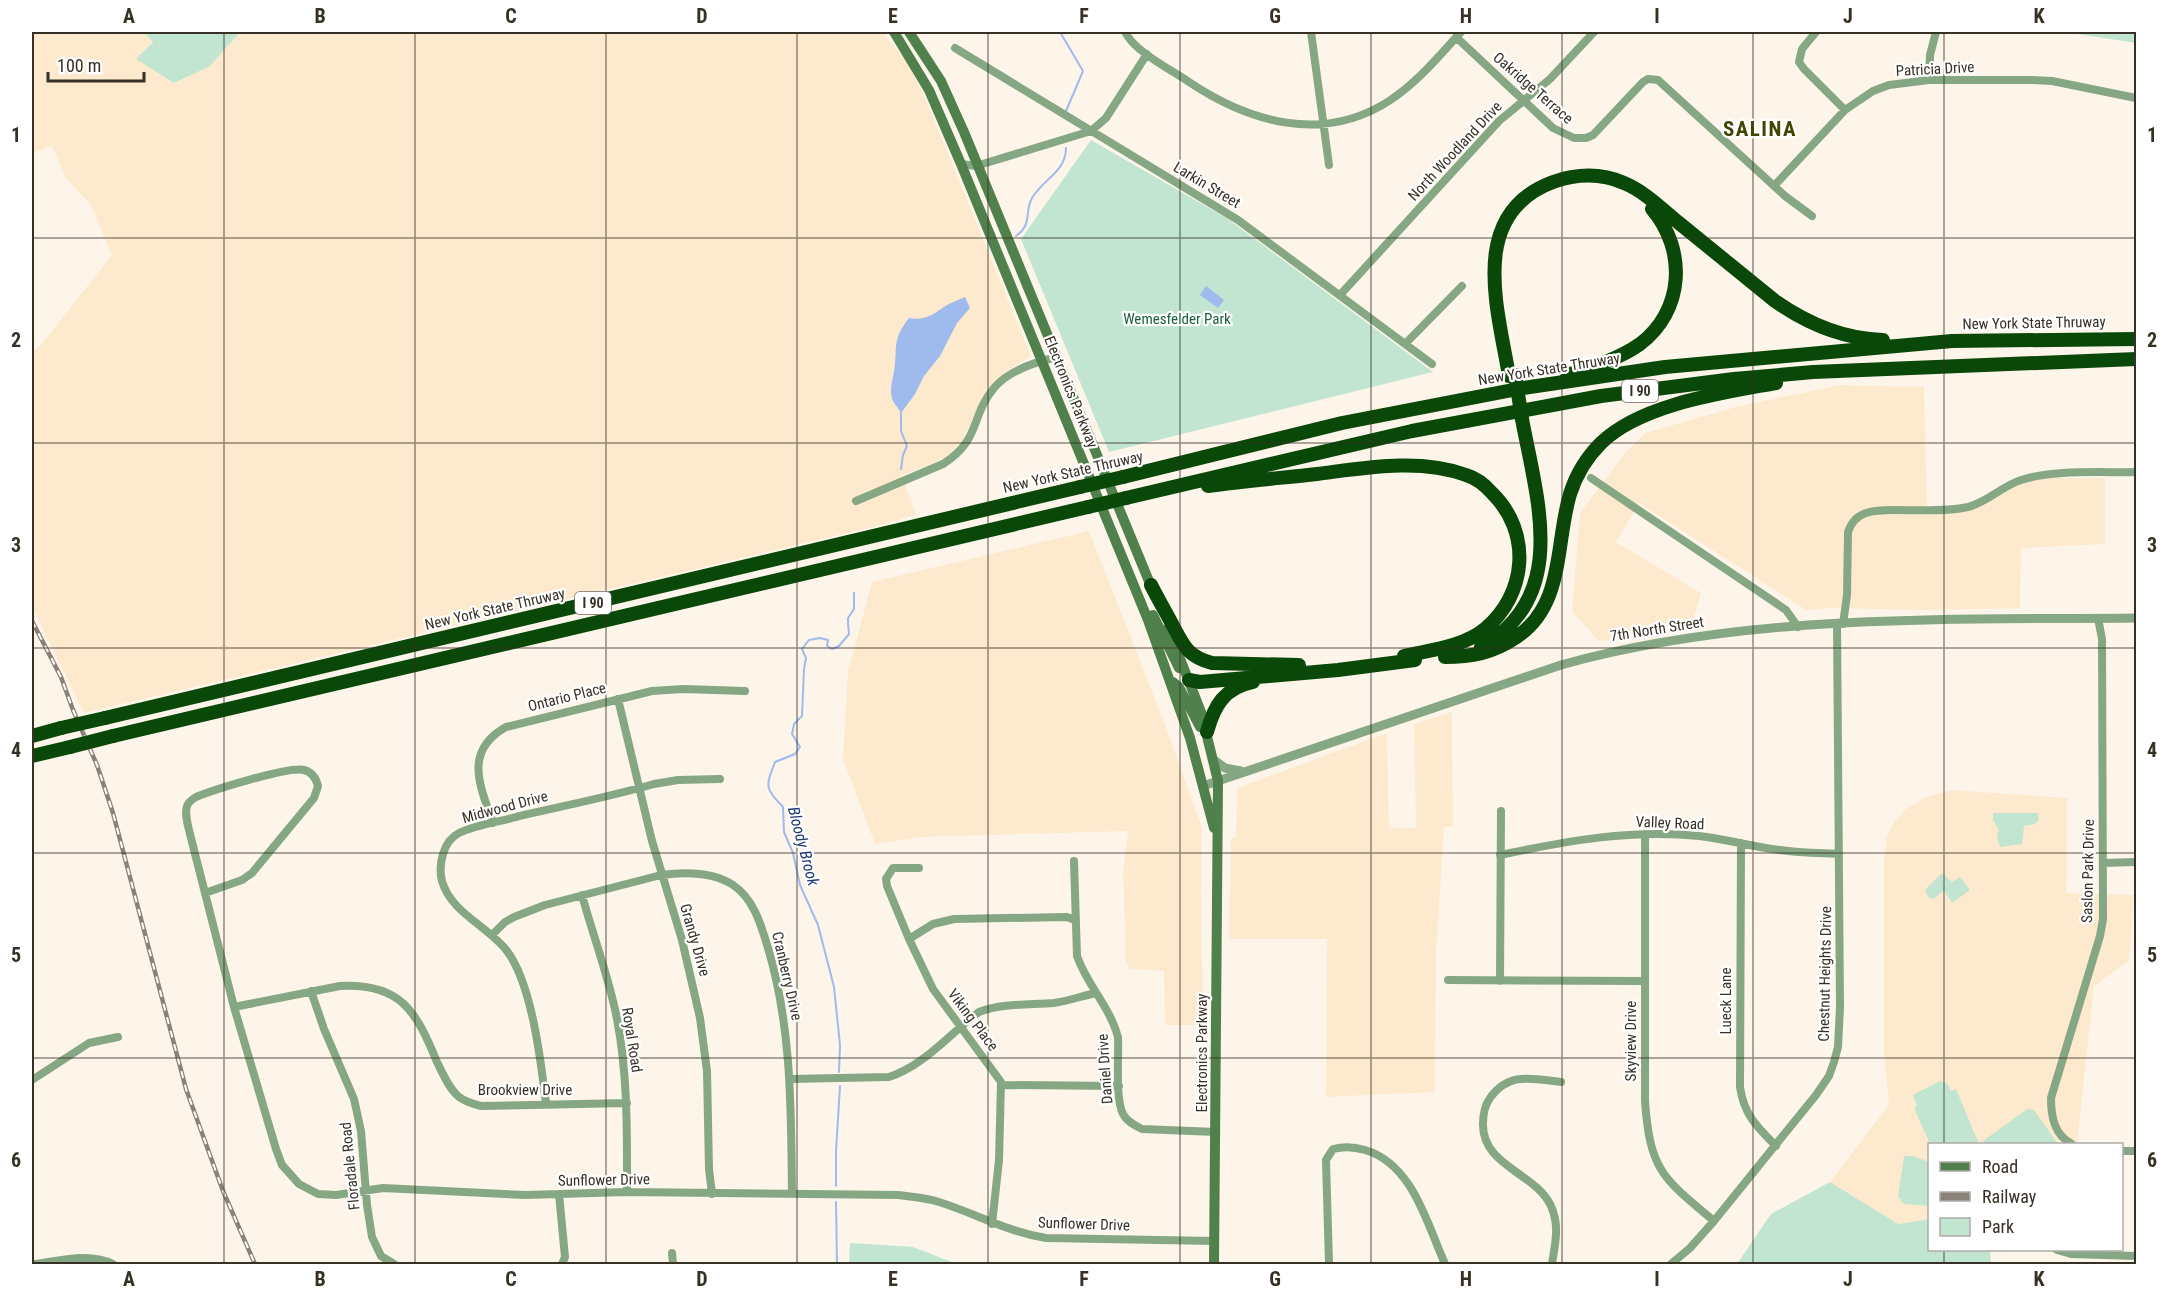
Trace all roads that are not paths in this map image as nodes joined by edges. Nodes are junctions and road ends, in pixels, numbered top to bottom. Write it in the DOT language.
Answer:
graph roads {
  1 [pos="894,32"];
  2 [pos="909,32"];
  3 [pos="1125,32"];
  4 [pos="1311,32"];
  5 [pos="1594,32"];
  6 [pos="1816,32"];
  7 [pos="1936,32"];
  8 [pos="1458,34"];
  9 [pos="955,48"];
  10 [pos="1147,54"];
  11 [pos="1929,80"];
  12 [pos="2136,98"];
  13 [pos="1524,101"];
  14 [pos="1845,110"];
  15 [pos="1323,123"];
  16 [pos="945,127"];
  17 [pos="1091,131"];
  18 [pos="1329,165"];
  19 [pos="971,172"];
  20 [pos="1774,186"];
  21 [pos="1812,216"];
  22 [pos="1462,286"];
  23 [pos="1340,295"];
  24 [pos="2136,339"];
  25 [pos="1952,341"];
  26 [pos="1406,345"];
  27 [pos="1057,357"];
  28 [pos="2136,359"];
  29 [pos="1042,361"];
  30 [pos="1432,364"];
  31 [pos="1862,370"];
  32 [pos="1512,375"];
  33 [pos="1523,388"];
  34 [pos="1520,419"];
  35 [pos="2136,472"];
  36 [pos="1591,478"];
  37 [pos="1152,492"];
  38 [pos="856,501"];
  39 [pos="1122,556"];
  40 [pos="1151,585"];
  41 [pos="2098,618"];
  42 [pos="2136,618"];
  43 [pos="1840,624"];
  44 [pos="1798,627"];
  45 [pos="1404,656"];
  46 [pos="1445,657"];
  47 [pos="1303,668"];
  48 [pos="1169,679"];
  49 [pos="1189,680"];
  50 [pos="745,691"];
  51 [pos="618,699"];
  52 [pos="1207,732"];
  53 [pos="32,736"];
  54 [pos="1211,749"];
  55 [pos="32,756"];
  56 [pos="1214,760"];
  57 [pos="1249,770"];
  58 [pos="720,778"];
  59 [pos="1218,781"];
  60 [pos="1203,786"];
  61 [pos="639,788"];
  62 [pos="1501,811"];
  63 [pos="493,823"];
  64 [pos="1645,835"];
  65 [pos="1218,843"];
  66 [pos="1741,843"];
  67 [pos="1839,854"];
  68 [pos="1500,855"];
  69 [pos="1074,861"];
  70 [pos="2136,862"];
  71 [pos="2103,863"];
  72 [pos="919,868"];
  73 [pos="661,875"];
  74 [pos="205,893"];
  75 [pos="582,895"];
  76 [pos="1075,920"];
  77 [pos="492,935"];
  78 [pos="909,939"];
  79 [pos="1448,980"];
  80 [pos="1500,981"];
  81 [pos="1645,981"];
  82 [pos="311,991"];
  83 [pos="1096,993"];
  84 [pos="234,1007"];
  85 [pos="961,1027"];
  86 [pos="118,1037"];
  87 [pos="790,1079"];
  88 [pos="32,1080"];
  89 [pos="1561,1082"];
  90 [pos="1002,1085"];
  91 [pos="1119,1086"];
  92 [pos="627,1103"];
  93 [pos="546,1104"];
  94 [pos="1216,1132"];
  95 [pos="2071,1143"];
  96 [pos="1776,1146"];
  97 [pos="367,1190"];
  98 [pos="627,1192"];
  99 [pos="559,1194"];
  100 [pos="712,1194"];
  101 [pos="792,1194"];
  102 [pos="1714,1221"];
  103 [pos="992,1224"];
  104 [pos="1215,1241"];
  105 [pos="2060,1251"];
  106 [pos="672,1253"];
  107 [pos="2136,1256"];
  108 [pos="2094,1260"];
  109 [pos="35,1264"];
  110 [pos="113,1264"];
  111 [pos="393,1264"];
  112 [pos="562,1264"];
  113 [pos="674,1264"];
  114 [pos="1214,1264"];
  115 [pos="1329,1264"];
  116 [pos="1445,1264"];
  117 [pos="1552,1264"];
  118 [pos="1671,1264"];
  1 -- 16 [label="main road"];
  2 -- 19 [label="main road, Electronics Parkway"];
  3 -- 10 [label="street"];
  4 -- 15 [label="street"];
  5 -- 13 [label="street, North Woodland Drive"];
  6 -- 14 [label="street"];
  7 -- 11 [label="street"];
  8 -- 13 [label="street, Oakridge Terrace"];
  8 -- 15 [label="street"];
  9 -- 17 [label="street, Larkin Street"];
  10 -- 15 [label="street"];
  10 -- 17 [label="street"];
  11 -- 12 [label="street, Patricia Drive"];
  11 -- 14 [label="street, Patricia Drive"];
  13 -- 20 [label="street, Oakridge Terrace"];
  13 -- 23 [label="street, North Woodland Drive"];
  14 -- 20 [label="street, Patricia Drive"];
  15 -- 18 [label="street"];
  16 -- 19 [label="main road"];
  16 -- 19 [label="main road"];
  17 -- 19 [label="street"];
  17 -- 23 [label="street, Larkin Street"];
  19 -- 27 [label="main road, Electronics Parkway"];
  19 -- 29 [label="main road, Electronics Parkway"];
  20 -- 21 [label="street, Oakridge Terrace"];
  22 -- 26 [label="street"];
  23 -- 26 [label="street, Larkin Street"];
  24 -- 25 [label="highway, New York State Thruway / I 90"];
  25 -- 32 [label="highway"];
  25 -- 33 [label="highway, New York State Thruway / I 90"];
  26 -- 30 [label="street, Larkin Street"];
  27 -- 29 [label="street"];
  27 -- 40 [label="main road, Electronics Parkway"];
  28 -- 31 [label="highway, I 90"];
  29 -- 38 [label="street"];
  29 -- 39 [label="main road, Electronics Parkway"];
  31 -- 37 [label="highway, I 90"];
  31 -- 46 [label="highway"];
  32 -- 33 [label="highway"];
  32 -- 34 [label="highway"];
  33 -- 53 [label="highway, New York State Thruway / I 90, bridge"];
  34 -- 45 [label="highway"];
  34 -- 46 [label="highway"];
  35 -- 43 [label="street, Chestnut Heights Drive"];
  36 -- 44 [label="street"];
  37 -- 45 [label="highway"];
  37 -- 55 [label="highway, I 90, bridge"];
  39 -- 48 [label="main road, Electronics Parkway"];
  39 -- 49 [label="main road"];
  40 -- 47 [label="highway"];
  40 -- 49 [label="main road, Electronics Parkway"];
  41 -- 42 [label="street, 7th North Street"];
  41 -- 43 [label="street, 7th North Street"];
  41 -- 71 [label="street, Saslon Park Drive"];
  43 -- 44 [label="street, 7th North Street"];
  43 -- 67 [label="street, Chestnut Heights Drive"];
  44 -- 57 [label="street, 7th North Street"];
  45 -- 47 [label="highway"];
  46 -- 47 [label="highway"];
  47 -- 49 [label="highway"];
  47 -- 52 [label="highway"];
  48 -- 49 [label="main road"];
  48 -- 54 [label="main road"];
  48 -- 60 [label="main road, Electronics Parkway"];
  49 -- 52 [label="main road, Electronics Parkway"];
  50 -- 51 [label="street, Ontario Place"];
  51 -- 61 [label="street, Grandy Drive"];
  51 -- 63 [label="street, Ontario Place"];
  52 -- 54 [label="main road, Electronics Parkway"];
  54 -- 56 [label="main road, Electronics Parkway"];
  56 -- 57 [label="street"];
  56 -- 59 [label="main road, Electronics Parkway"];
  57 -- 59 [label="street, 7th North Street"];
  58 -- 61 [label="street, Midwood Drive"];
  59 -- 60 [label="street, 7th North Street"];
  59 -- 65 [label="main road, Electronics Parkway"];
  60 -- 65 [label="main road, Electronics Parkway"];
  61 -- 63 [label="street, Midwood Drive"];
  61 -- 73 [label="street, Grandy Drive"];
  62 -- 68 [label="street"];
  63 -- 77 [label="street, Midwood Drive"];
  64 -- 66 [label="street, Valley Road"];
  64 -- 68 [label="street, Valley Road"];
  64 -- 81 [label="street, Skyview Drive"];
  65 -- 94 [label="main road, Electronics Parkway"];
  66 -- 67 [label="street, Valley Road"];
  66 -- 96 [label="street, Lueck Lane"];
  67 -- 96 [label="street, Chestnut Heights Drive"];
  68 -- 80 [label="street"];
  69 -- 76 [label="street, Daniel Drive"];
  70 -- 71 [label="street"];
  71 -- 95 [label="street, Saslon Park Drive"];
  72 -- 78 [label="street, Viking Place"];
  73 -- 75 [label="street, Cranberry Drive"];
  73 -- 87 [label="street, Cranberry Drive"];
  73 -- 100 [label="street, Grandy Drive"];
  74 -- 74 [label="street, Sunflower Drive"];
  74 -- 84 [label="street, Sunflower Drive"];
  75 -- 77 [label="street, Cranberry Drive"];
  75 -- 92 [label="street, Royal Road"];
  76 -- 78 [label="street"];
  76 -- 83 [label="street, Daniel Drive"];
  77 -- 93 [label="street, Midwood Drive"];
  78 -- 85 [label="street, Viking Place"];
  79 -- 80 [label="street"];
  80 -- 81 [label="street"];
  81 -- 102 [label="street, Skyview Drive"];
  82 -- 84 [label="street, Brookview Drive"];
  82 -- 93 [label="street, Brookview Drive"];
  82 -- 97 [label="street, Floradale Road"];
  83 -- 85 [label="street"];
  83 -- 91 [label="street, Daniel Drive"];
  84 -- 97 [label="street, Sunflower Drive"];
  85 -- 87 [label="street"];
  85 -- 90 [label="street, Viking Place"];
  86 -- 88 [label="street"];
  87 -- 101 [label="street, Cranberry Drive"];
  89 -- 117 [label="street"];
  90 -- 91 [label="street"];
  90 -- 103 [label="street"];
  91 -- 94 [label="street, Daniel Drive"];
  92 -- 93 [label="street, Brookview Drive"];
  92 -- 98 [label="street, Royal Road"];
  94 -- 104 [label="main road, Electronics Parkway"];
  96 -- 102 [label="street, Chestnut Heights Drive"];
  97 -- 99 [label="street, Sunflower Drive"];
  97 -- 111 [label="street, Floradale Road"];
  98 -- 99 [label="street, Sunflower Drive"];
  98 -- 100 [label="street, Sunflower Drive"];
  99 -- 112 [label="street"];
  100 -- 101 [label="street, Sunflower Drive"];
  101 -- 103 [label="street, Sunflower Drive"];
  102 -- 118 [label="street, Chestnut Heights Drive"];
  103 -- 104 [label="street, Sunflower Drive"];
  104 -- 114 [label="main road, Electronics Parkway"];
  105 -- 108 [label="street"];
  106 -- 113 [label="street"];
  107 -- 108 [label="street"];
  109 -- 110 [label="street"];
  115 -- 116 [label="street"];
}
